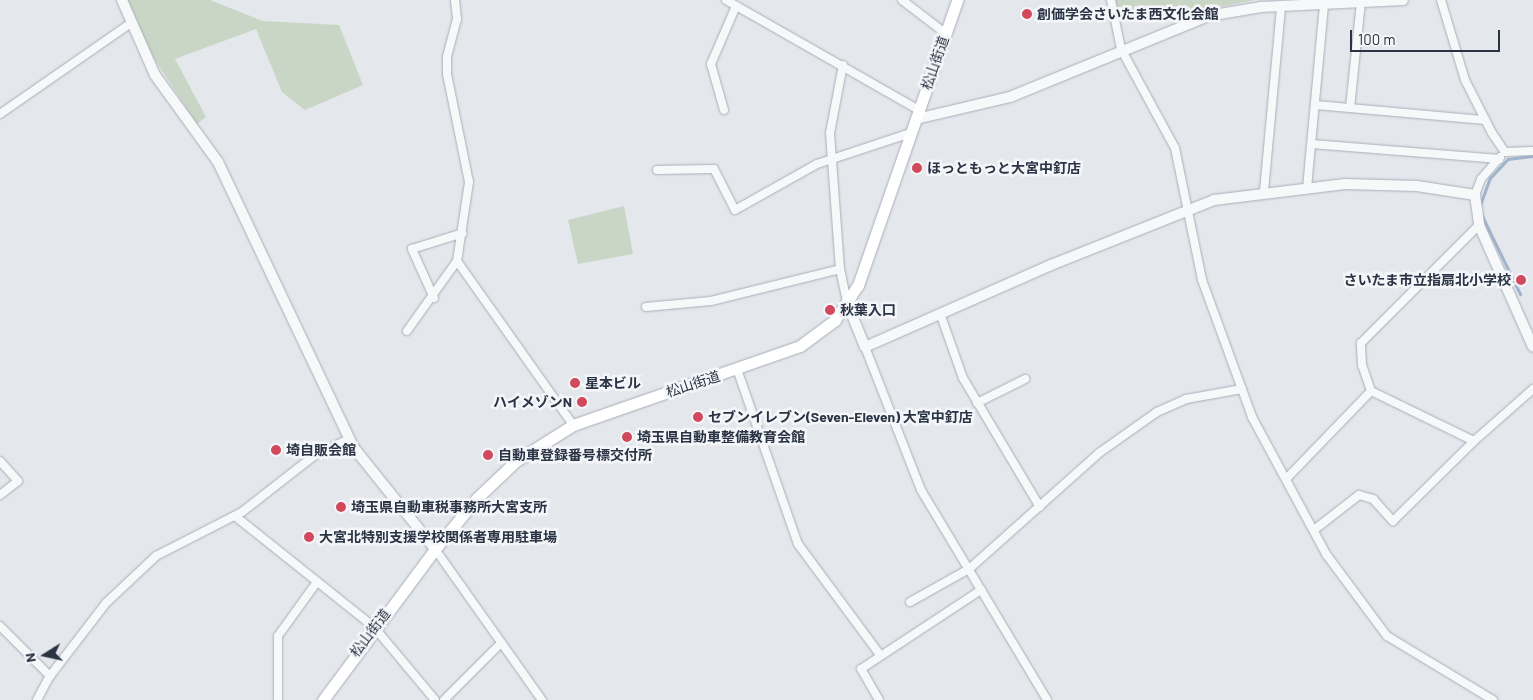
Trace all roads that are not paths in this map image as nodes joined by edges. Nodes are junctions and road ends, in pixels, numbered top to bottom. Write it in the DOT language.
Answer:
graph roads {
  1 [pos="122,0"];
  2 [pos="455,0"];
  3 [pos="726,0"];
  4 [pos="902,0"];
  5 [pos="957,0"];
  6 [pos="1111,0"];
  7 [pos="1397,0"];
  8 [pos="1402,0"];
  9 [pos="1441,0"];
  10 [pos="1361,2"];
  11 [pos="1260,3"];
  12 [pos="1324,4"];
  13 [pos="736,6"];
  14 [pos="1281,6"];
  15 [pos="131,23"];
  16 [pos="945,33"];
  17 [pos="1121,49"];
  18 [pos="843,66"];
  19 [pos="1316,105"];
  20 [pos="1350,108"];
  21 [pos="724,110"];
  22 [pos="0,114"];
  23 [pos="917,114"];
  24 [pos="1484,120"];
  25 [pos="911,133"];
  26 [pos="1312,144"];
  27 [pos="1533,151"];
  28 [pos="1505,152"];
  29 [pos="1499,158"];
  30 [pos="832,159"];
  31 [pos="657,170"];
  32 [pos="1307,188"];
  33 [pos="1264,191"];
  34 [pos="1475,195"];
  35 [pos="1188,210"];
  36 [pos="1479,225"];
  37 [pos="463,233"];
  38 [pos="457,261"];
  39 [pos="840,269"];
  40 [pos="434,298"];
  41 [pos="848,305"];
  42 [pos="646,307"];
  43 [pos="941,316"];
  44 [pos="407,331"];
  45 [pos="865,347"];
  46 [pos="1533,347"];
  47 [pos="737,369"];
  48 [pos="1025,379"];
  49 [pos="1242,389"];
  50 [pos="1533,389"];
  51 [pos="1371,391"];
  52 [pos="977,403"];
  53 [pos="573,425"];
  54 [pos="350,439"];
  55 [pos="1474,441"];
  56 [pos="0,460"];
  57 [pos="1287,478"];
  58 [pos="0,495"];
  59 [pos="1040,507"];
  60 [pos="235,516"];
  61 [pos="1314,530"];
  62 [pos="435,549"];
  63 [pos="970,569"];
  64 [pos="317,582"];
  65 [pos="981,590"];
  66 [pos="910,602"];
  67 [pos="0,626"];
  68 [pos="374,628"];
  69 [pos="501,644"];
  70 [pos="880,655"];
  71 [pos="50,676"];
  72 [pos="38,700"];
  73 [pos="278,700"];
  74 [pos="323,700"];
  75 [pos="434,700"];
  76 [pos="444,700"];
  77 [pos="542,700"];
  78 [pos="879,700"];
  79 [pos="1047,700"];
  80 [pos="1493,700"];
  1 -- 15 [label="street"];
  2 -- 37 [label="street"];
  3 -- 13 [label="street"];
  4 -- 16 [label="street"];
  5 -- 16 [label="main road, 松山街道"];
  6 -- 17 [label="street"];
  7 -- 8 [label="street"];
  7 -- 10 [label="street"];
  9 -- 24 [label="street"];
  10 -- 12 [label="street"];
  10 -- 20 [label="street"];
  11 -- 14 [label="street"];
  11 -- 17 [label="street"];
  12 -- 14 [label="street"];
  12 -- 19 [label="street"];
  13 -- 18 [label="street"];
  13 -- 21 [label="street"];
  14 -- 33 [label="street"];
  15 -- 22 [label="street"];
  15 -- 54 [label="street"];
  16 -- 23 [label="main road, 松山街道"];
  17 -- 23 [label="street"];
  17 -- 35 [label="street"];
  18 -- 23 [label="street"];
  18 -- 30 [label="street"];
  19 -- 20 [label="street"];
  19 -- 26 [label="street"];
  20 -- 24 [label="street"];
  23 -- 25 [label="main road, 松山街道"];
  24 -- 28 [label="street"];
  25 -- 30 [label="street"];
  25 -- 41 [label="main road, 松山街道"];
  26 -- 29 [label="street"];
  26 -- 32 [label="street"];
  27 -- 28 [label="street"];
  28 -- 29 [label="street"];
  29 -- 34 [label="street"];
  30 -- 31 [label="street"];
  30 -- 39 [label="street"];
  32 -- 33 [label="street"];
  32 -- 34 [label="street"];
  33 -- 35 [label="street"];
  34 -- 36 [label="street"];
  35 -- 43 [label="street"];
  35 -- 49 [label="street"];
  36 -- 46 [label="street"];
  36 -- 51 [label="street"];
  37 -- 38 [label="street"];
  37 -- 40 [label="street"];
  38 -- 40 [label="street"];
  38 -- 53 [label="street"];
  39 -- 41 [label="street"];
  39 -- 42 [label="street"];
  40 -- 44 [label="street"];
  41 -- 45 [label="street"];
  41 -- 47 [label="main road, 松山街道"];
  43 -- 45 [label="street"];
  43 -- 52 [label="street"];
  45 -- 63 [label="street"];
  47 -- 53 [label="main road, 松山街道"];
  47 -- 70 [label="street"];
  48 -- 52 [label="street"];
  49 -- 57 [label="street"];
  49 -- 59 [label="street"];
  50 -- 55 [label="street"];
  51 -- 55 [label="street"];
  51 -- 57 [label="street"];
  52 -- 59 [label="street"];
  53 -- 62 [label="main road, 松山街道"];
  54 -- 60 [label="street"];
  54 -- 62 [label="street"];
  55 -- 61 [label="street"];
  56 -- 58 [label="street"];
  57 -- 61 [label="street"];
  59 -- 63 [label="street"];
  60 -- 64 [label="street"];
  60 -- 71 [label="street"];
  61 -- 80 [label="street"];
  62 -- 68 [label="main road, 松山街道"];
  62 -- 69 [label="street"];
  63 -- 65 [label="street"];
  63 -- 66 [label="street"];
  64 -- 68 [label="street"];
  64 -- 73 [label="street"];
  65 -- 70 [label="street"];
  65 -- 79 [label="street"];
  67 -- 71 [label="street"];
  68 -- 74 [label="main road, 松山街道"];
  68 -- 75 [label="street"];
  69 -- 76 [label="street"];
  69 -- 77 [label="street"];
  70 -- 78 [label="street"];
  71 -- 72 [label="street"];
}
